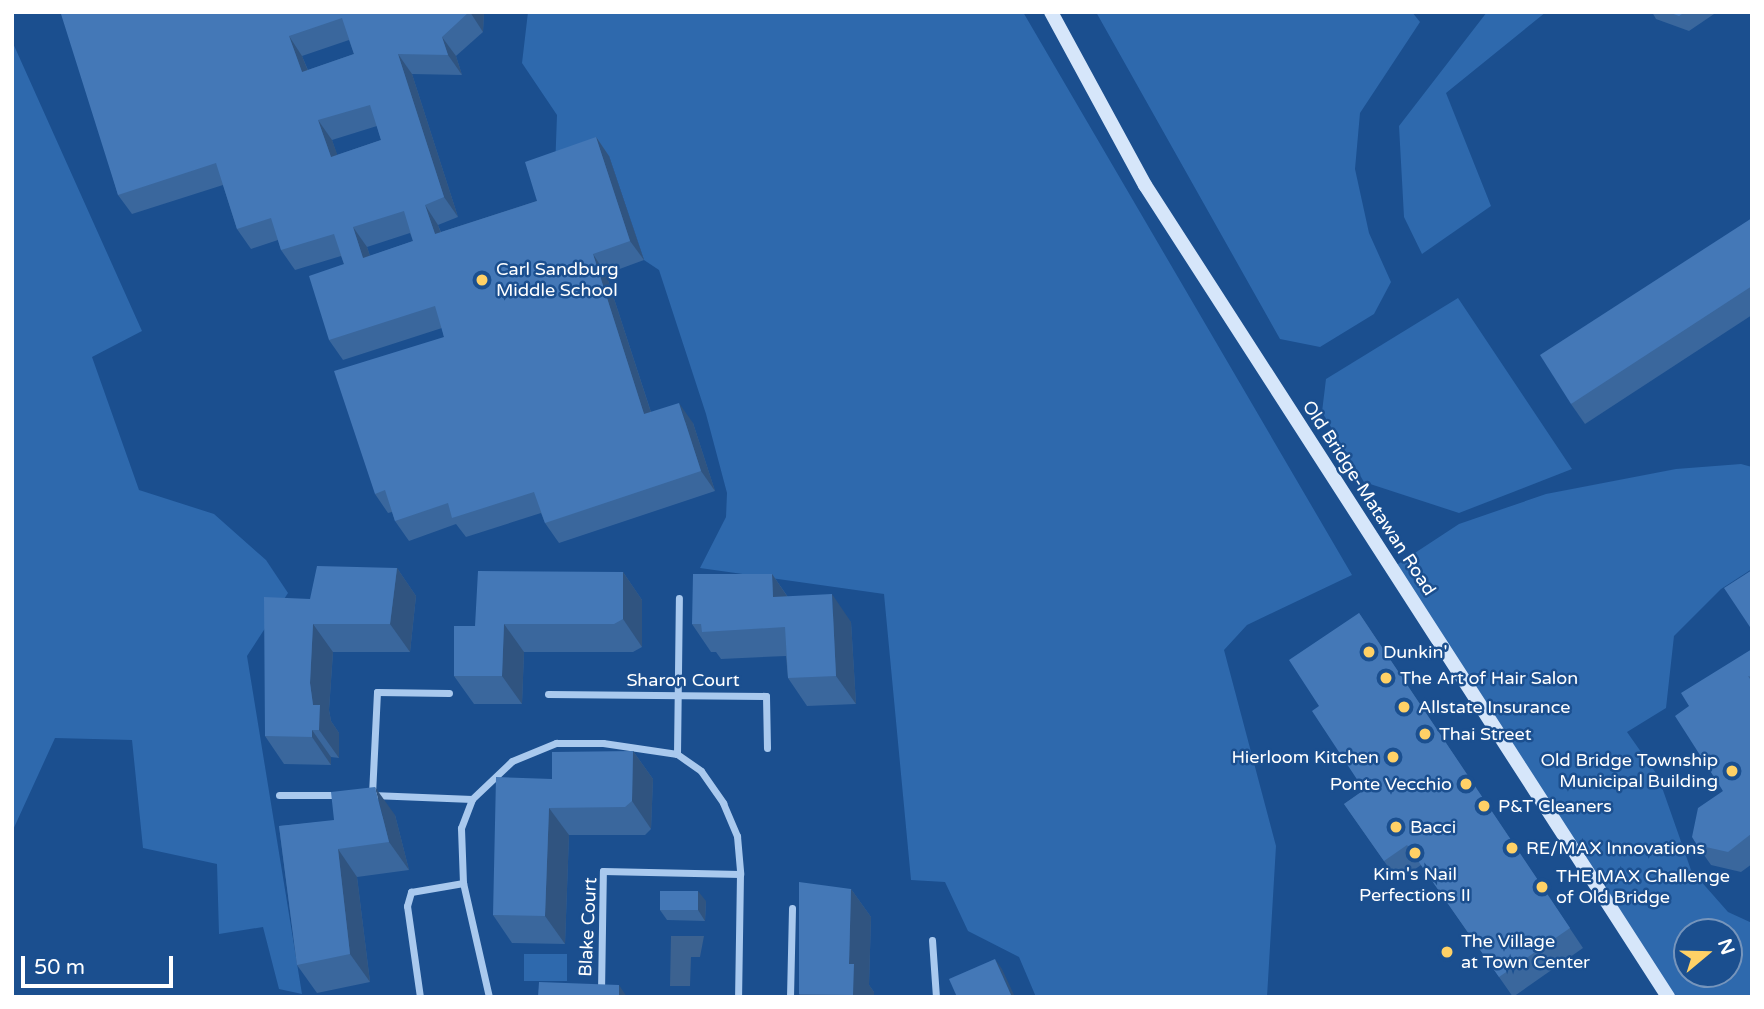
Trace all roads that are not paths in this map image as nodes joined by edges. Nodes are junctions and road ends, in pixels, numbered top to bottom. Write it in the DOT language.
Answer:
graph roads {
  1 [pos="1051,12"];
  2 [pos="679,598"];
  3 [pos="449,693"];
  4 [pos="548,694"];
  5 [pos="677,696"];
  6 [pos="767,748"];
  7 [pos="677,754"];
  8 [pos="279,794"];
  9 [pos="372,795"];
  10 [pos="472,799"];
  11 [pos="740,874"];
  12 [pos="463,883"];
  13 [pos="792,908"];
  14 [pos="932,940"];
  15 [pos="601,992"];
  16 [pos="420,997"];
  17 [pos="489,997"];
  18 [pos="738,997"];
  19 [pos="790,997"];
  20 [pos="936,997"];
  21 [pos="1668,997"];
  1 -- 21 [label="main road, Old Bridge-Matawan Road"];
  2 -- 5 [label="street"];
  3 -- 9 [label="street"];
  4 -- 5 [label="street, Sharon Court"];
  5 -- 6 [label="street, Sharon Court"];
  5 -- 7 [label="street"];
  7 -- 10 [label="street"];
  7 -- 11 [label="street"];
  8 -- 9 [label="street"];
  9 -- 10 [label="street"];
  10 -- 12 [label="street"];
  11 -- 15 [label="street, Blake Court"];
  11 -- 18 [label="street"];
  12 -- 16 [label="street"];
  12 -- 17 [label="street"];
  13 -- 19 [label="street"];
  14 -- 20 [label="street"];
}
